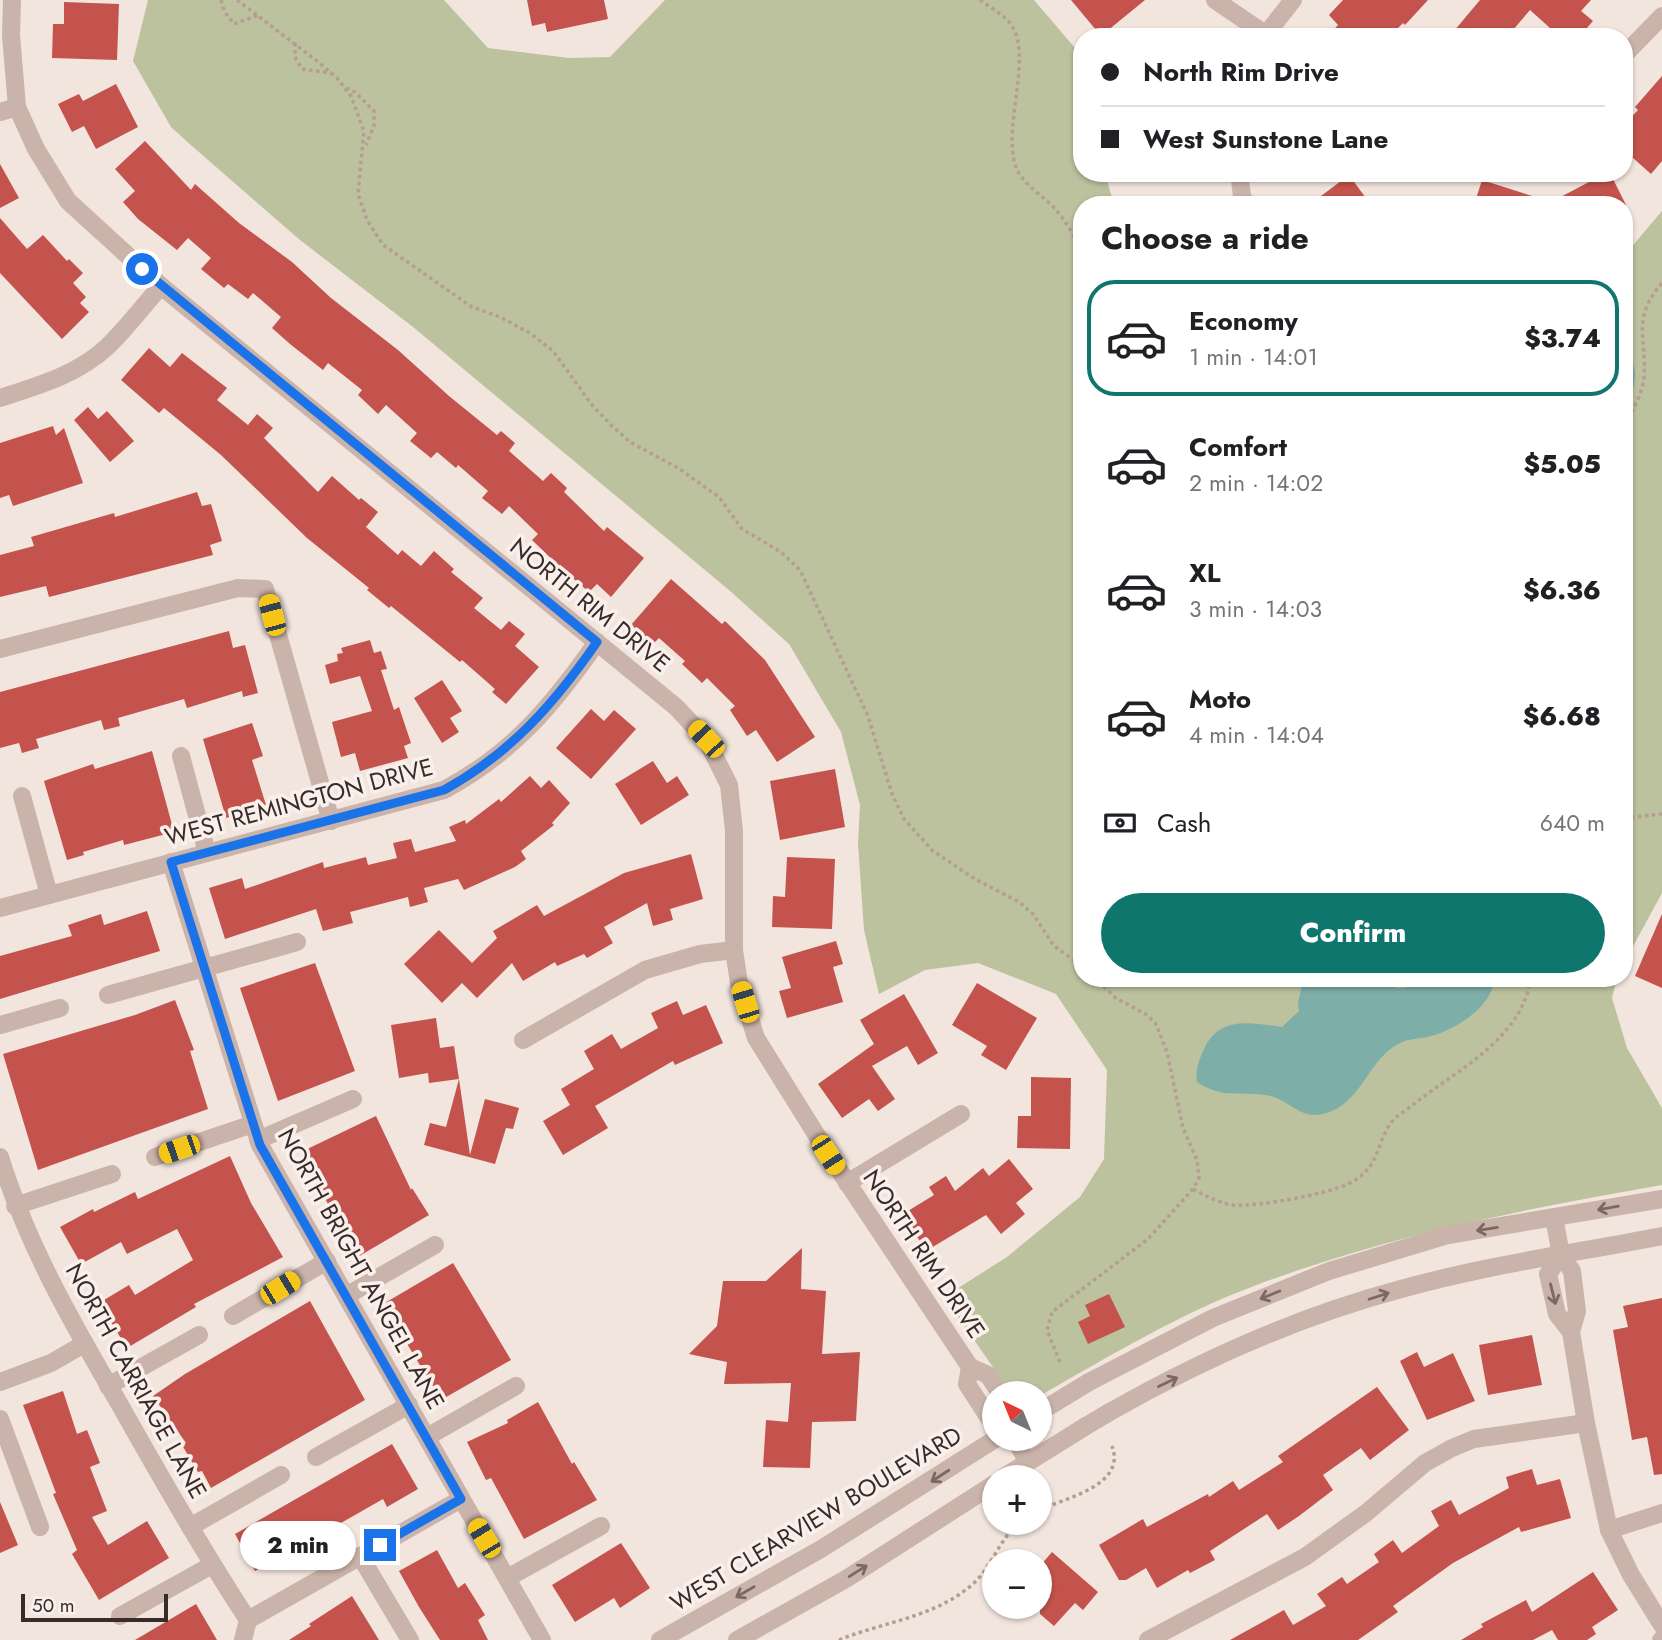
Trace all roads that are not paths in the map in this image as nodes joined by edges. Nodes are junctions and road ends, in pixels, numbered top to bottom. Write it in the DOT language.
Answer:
graph roads {
  1 [pos="12,0"];
  2 [pos="1214,0"];
  3 [pos="1293,0"];
  4 [pos="1662,16"];
  5 [pos="1253,28"];
  6 [pos="1270,28"];
  7 [pos="1633,46"];
  8 [pos="8,110"];
  9 [pos="161,286"];
  10 [pos="0,398"];
  11 [pos="597,642"];
  12 [pos="0,649"];
  13 [pos="181,757"];
  14 [pos="23,796"];
  15 [pos="331,821"];
  16 [pos="207,853"];
  17 [pos="171,862"];
  18 [pos="49,895"];
  19 [pos="0,908"];
  20 [pos="297,942"];
  21 [pos="734,950"];
  22 [pos="204,966"];
  23 [pos="108,995"];
  24 [pos="60,1009"];
  25 [pos="0,1025"];
  26 [pos="523,1040"];
  27 [pos="353,1099"];
  28 [pos="961,1114"];
  29 [pos="256,1132"];
  30 [pos="0,1157"];
  31 [pos="155,1157"];
  32 [pos="112,1174"];
  33 [pos="847,1183"];
  34 [pos="1662,1199"];
  35 [pos="15,1206"];
  36 [pos="1554,1217"];
  37 [pos="1662,1236"];
  38 [pos="435,1245"];
  39 [pos="1560,1255"];
  40 [pos="327,1261"];
  41 [pos="346,1296"];
  42 [pos="233,1316"];
  43 [pos="199,1335"];
  44 [pos="84,1344"];
  45 [pos="970,1367"];
  46 [pos="0,1381"];
  47 [pos="992,1381"];
  48 [pos="108,1386"];
  49 [pos="516,1386"];
  50 [pos="409,1405"];
  51 [pos="1052,1405"];
  52 [pos="982,1407"];
  53 [pos="0,1419"];
  54 [pos="1586,1423"];
  55 [pos="427,1437"];
  56 [pos="982,1448"];
  57 [pos="1022,1451"];
  58 [pos="316,1457"];
  59 [pos="1028,1462"];
  60 [pos="1023,1465"];
  61 [pos="281,1475"];
  62 [pos="982,1492"];
  63 [pos="461,1499"];
  64 [pos="1662,1513"];
  65 [pos="601,1526"];
  66 [pos="40,1527"];
  67 [pos="190,1527"];
  68 [pos="1609,1530"];
  69 [pos="360,1556"];
  70 [pos="212,1564"];
  71 [pos="508,1578"];
  72 [pos="120,1616"];
  73 [pos="248,1620"];
  74 [pos="1662,1625"];
  75 [pos="243,1640"];
  76 [pos="410,1640"];
  77 [pos="542,1640"];
  78 [pos="660,1640"];
  79 [pos="737,1640"];
  80 [pos="1148,1640"];
  1 -- 8 [label="street, NORTH RIM DRIVE"];
  2 -- 5 [label="street"];
  3 -- 6 [label="street"];
  4 -- 7 [label="street"];
  8 -- 9 [label="street, NORTH RIM DRIVE"];
  9 -- 10 [label="street"];
  9 -- 11 [label="street, NORTH RIM DRIVE"];
  11 -- 15 [label="street, WEST REMINGTON DRIVE"];
  11 -- 21 [label="street, NORTH RIM DRIVE"];
  12 -- 15 [label="street"];
  13 -- 16 [label="street"];
  14 -- 18 [label="street"];
  15 -- 16 [label="street, WEST REMINGTON DRIVE"];
  16 -- 17 [label="street, WEST REMINGTON DRIVE"];
  17 -- 18 [label="street, WEST REMINGTON DRIVE"];
  17 -- 22 [label="street, NORTH BRIGHT ANGEL LANE"];
  18 -- 19 [label="street, WEST REMINGTON DRIVE"];
  20 -- 22 [label="street"];
  21 -- 26 [label="street"];
  21 -- 33 [label="street, NORTH RIM DRIVE"];
  22 -- 23 [label="street"];
  22 -- 29 [label="street, NORTH BRIGHT ANGEL LANE"];
  24 -- 25 [label="street"];
  27 -- 29 [label="street"];
  28 -- 33 [label="street"];
  29 -- 31 [label="street"];
  29 -- 40 [label="street, NORTH BRIGHT ANGEL LANE"];
  30 -- 35 [label="street, NORTH CARRIAGE LANE"];
  32 -- 35 [label="street"];
  33 -- 45 [label="street, NORTH RIM DRIVE"];
  34 -- 36 [label="street, one-way"];
  35 -- 44 [label="street, NORTH CARRIAGE LANE"];
  36 -- 39 [label="street"];
  36 -- 51 [label="street, one-way, bridge"];
  37 -- 39 [label="street"];
  38 -- 41 [label="street"];
  39 -- 54 [label="street"];
  59 -- 39 [label="street, one-way, bridge"];
  40 -- 41 [label="street, NORTH BRIGHT ANGEL LANE"];
  40 -- 42 [label="street"];
  41 -- 50 [label="street, NORTH BRIGHT ANGEL LANE"];
  43 -- 48 [label="street"];
  44 -- 46 [label="street"];
  44 -- 48 [label="street, NORTH CARRIAGE LANE"];
  45 -- 47 [label="street, NORTH RIM DRIVE"];
  45 -- 52 [label="street, NORTH RIM DRIVE"];
  48 -- 67 [label="street, NORTH CARRIAGE LANE"];
  49 -- 55 [label="street"];
  50 -- 55 [label="street, NORTH BRIGHT ANGEL LANE"];
  50 -- 58 [label="street"];
  53 -- 66 [label="street"];
  54 -- 68 [label="street"];
  54 -- 80 [label="street"];
  55 -- 63 [label="street, NORTH BRIGHT ANGEL LANE"];
  56 -- 78 [label="street, WEST CLEARVIEW BOULEVARD, one-way"];
  57 -- 59 [label="street"];
  59 -- 60 [label="street"];
  61 -- 67 [label="street"];
  79 -- 62 [label="street, one-way"];
  63 -- 69 [label="street"];
  63 -- 71 [label="street, NORTH BRIGHT ANGEL LANE"];
  64 -- 68 [label="street"];
  65 -- 71 [label="street"];
  67 -- 70 [label="street, NORTH CARRIAGE LANE"];
  68 -- 74 [label="street"];
  69 -- 73 [label="street"];
  69 -- 76 [label="street"];
  70 -- 72 [label="street"];
  70 -- 73 [label="street, NORTH CARRIAGE LANE"];
  71 -- 77 [label="street, NORTH BRIGHT ANGEL LANE"];
  73 -- 75 [label="street"];
}
